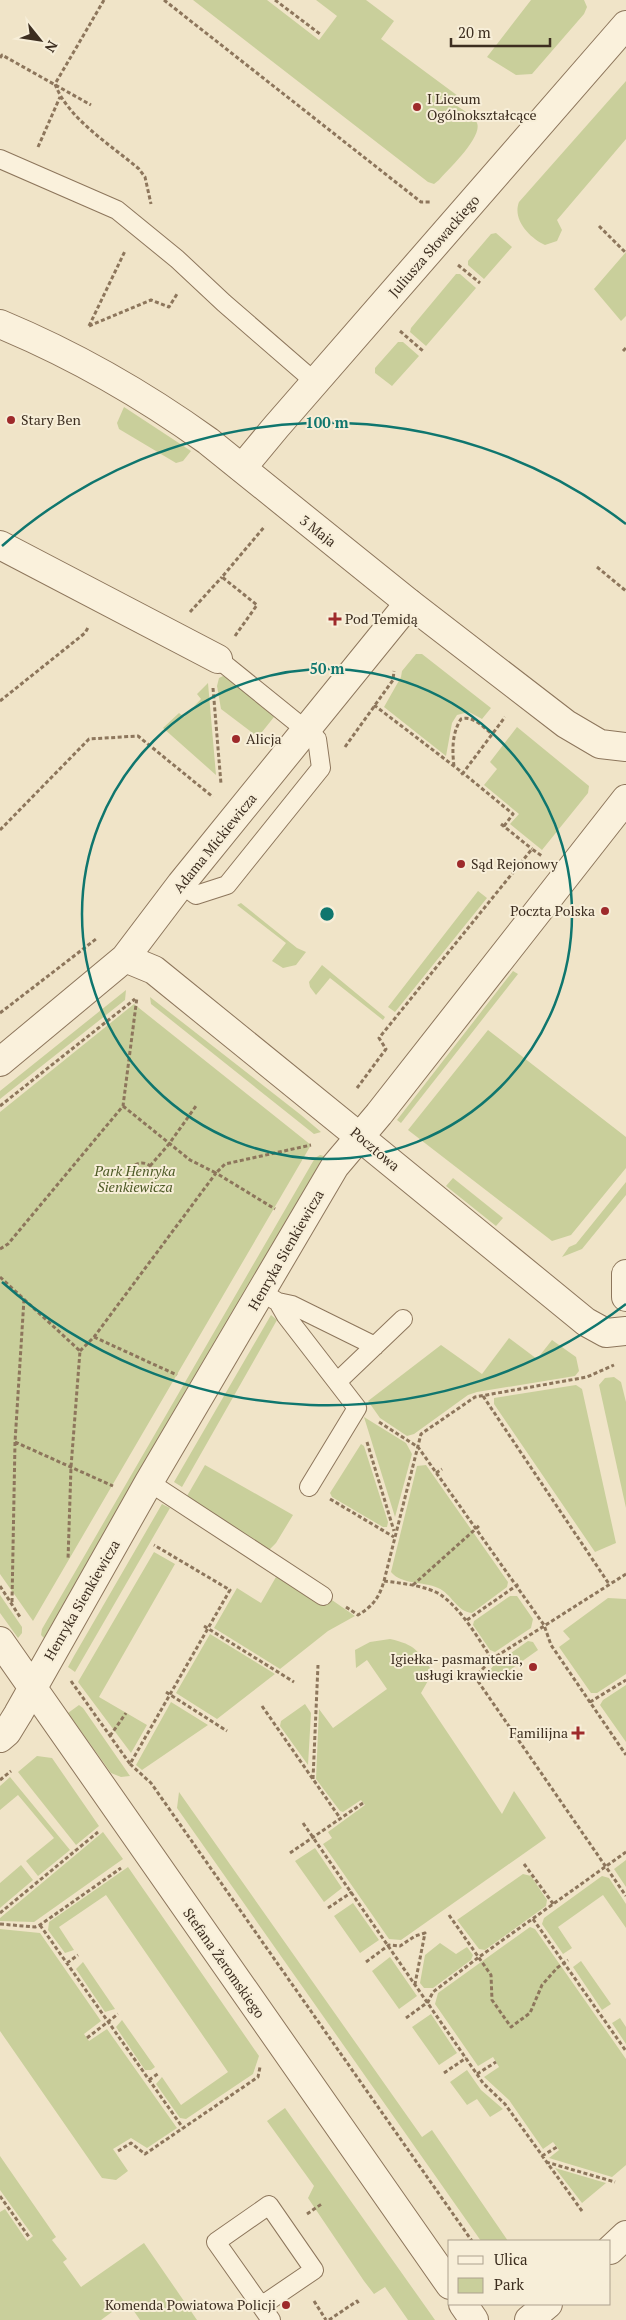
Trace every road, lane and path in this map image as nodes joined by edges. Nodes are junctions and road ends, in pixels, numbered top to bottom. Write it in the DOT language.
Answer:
graph roads {
  1 [pos="104,0"];
  2 [pos="164,0"];
  3 [pos="275,0"];
  4 [pos="626,25"];
  5 [pos="320,34"];
  6 [pos="1,55"];
  7 [pos="55,84"];
  8 [pos="60,97"];
  9 [pos="91,106"];
  10 [pos="0,159"];
  11 [pos="27,171"];
  12 [pos="429,210"];
  13 [pos="599,226"];
  14 [pos="161,246"];
  15 [pos="126,247"];
  16 [pos="626,253"];
  17 [pos="458,264"];
  18 [pos="480,283"];
  19 [pos="178,292"];
  20 [pos="0,324"];
  21 [pos="90,326"];
  22 [pos="87,331"];
  23 [pos="400,331"];
  24 [pos="423,351"];
  25 [pos="315,382"];
  26 [pos="242,468"];
  27 [pos="269,521"];
  28 [pos="0,545"];
  29 [pos="597,567"];
  30 [pos="626,592"];
  31 [pos="103,599"];
  32 [pos="409,603"];
  33 [pos="218,660"];
  34 [pos="0,701"];
  35 [pos="374,705"];
  36 [pos="509,712"];
  37 [pos="306,730"];
  38 [pos="492,734"];
  39 [pos="626,747"];
  40 [pos="454,766"];
  41 [pos="463,773"];
  42 [pos="459,776"];
  43 [pos="221,790"];
  44 [pos="626,798"];
  45 [pos="215,799"];
  46 [pos="0,830"];
  47 [pos="532,849"];
  48 [pos="548,849"];
  49 [pos="181,884"];
  50 [pos="100,936"];
  51 [pos="125,958"];
  52 [pos="136,998"];
  53 [pos="143,1004"];
  54 [pos="0,1013"];
  55 [pos="0,1062"];
  56 [pos="354,1093"];
  57 [pos="0,1106"];
  58 [pos="123,1106"];
  59 [pos="196,1106"];
  60 [pos="359,1136"];
  61 [pos="318,1142"];
  62 [pos="169,1144"];
  63 [pos="150,1166"];
  64 [pos="216,1173"];
  65 [pos="278,1211"];
  66 [pos="0,1249"];
  67 [pos="626,1274"];
  68 [pos="0,1277"];
  69 [pos="270,1297"];
  70 [pos="626,1297"];
  71 [pos="24,1299"];
  72 [pos="404,1319"];
  73 [pos="626,1331"];
  74 [pos="94,1336"];
  75 [pos="375,1346"];
  76 [pos="80,1351"];
  77 [pos="618,1363"];
  78 [pos="183,1378"];
  79 [pos="337,1382"];
  80 [pos="483,1396"];
  81 [pos="357,1408"];
  82 [pos="15,1442"];
  83 [pos="418,1447"];
  84 [pos="71,1467"];
  85 [pos="442,1469"];
  86 [pos="436,1473"];
  87 [pos="150,1482"];
  88 [pos="309,1487"];
  89 [pos="118,1488"];
  90 [pos="480,1525"];
  91 [pos="476,1529"];
  92 [pos="395,1535"];
  93 [pos="154,1545"];
  94 [pos="68,1566"];
  95 [pos="626,1574"];
  96 [pos="384,1581"];
  97 [pos="520,1583"];
  98 [pos="609,1584"];
  99 [pos="412,1585"];
  100 [pos="516,1586"];
  101 [pos="323,1596"];
  102 [pos="12,1603"];
  103 [pos="345,1606"];
  104 [pos="466,1620"];
  105 [pos="544,1625"];
  106 [pos="204,1626"];
  107 [pos="208,1628"];
  108 [pos="0,1641"];
  109 [pos="492,1659"];
  110 [pos="318,1665"];
  111 [pos="626,1680"];
  112 [pos="294,1682"];
  113 [pos="73,1684"];
  114 [pos="32,1689"];
  115 [pos="166,1692"];
  116 [pos="170,1695"];
  117 [pos="590,1702"];
  118 [pos="262,1706"];
  119 [pos="126,1713"];
  120 [pos="226,1731"];
  121 [pos="110,1736"];
  122 [pos="0,1738"];
  123 [pos="626,1756"];
  124 [pos="130,1764"];
  125 [pos="11,1771"];
  126 [pos="0,1780"];
  127 [pos="313,1780"];
  128 [pos="363,1803"];
  129 [pos="340,1818"];
  130 [pos="303,1823"];
  131 [pos="100,1830"];
  132 [pos="313,1837"];
  133 [pos="626,1852"];
  134 [pos="290,1853"];
  135 [pos="524,1864"];
  136 [pos="123,1866"];
  137 [pos="606,1867"];
  138 [pos="352,1892"];
  139 [pos="626,1896"];
  140 [pos="554,1905"];
  141 [pos="328,1908"];
  142 [pos="0,1912"];
  143 [pos="449,1916"];
  144 [pos="533,1919"];
  145 [pos="0,1924"];
  146 [pos="40,1925"];
  147 [pos="389,1945"];
  148 [pos="78,1955"];
  149 [pos="479,1957"];
  150 [pos="366,1962"];
  151 [pos="566,1962"];
  152 [pos="67,1963"];
  153 [pos="415,1984"];
  154 [pos="428,2002"];
  155 [pos="118,2014"];
  156 [pos="406,2018"];
  157 [pos="108,2022"];
  158 [pos="87,2038"];
  159 [pos="626,2051"];
  160 [pos="466,2058"];
  161 [pos="496,2062"];
  162 [pos="261,2064"];
  163 [pos="159,2073"];
  164 [pos="444,2073"];
  165 [pos="477,2074"];
  166 [pos="149,2080"];
  167 [pos="183,2128"];
  168 [pos="557,2147"];
  169 [pos="118,2151"];
  170 [pos="542,2156"];
  171 [pos="546,2162"];
  172 [pos="615,2182"];
  173 [pos="0,2196"];
  174 [pos="6,2204"];
  175 [pos="0,2208"];
  176 [pos="582,2211"];
  177 [pos="626,2235"];
  178 [pos="28,2237"];
  179 [pos="471,2240"];
  180 [pos="611,2249"];
  181 [pos="448,2282"];
  182 [pos="359,2304"];
  183 [pos="464,2305"];
  184 [pos="547,2305"];
  185 [pos="266,2313"];
  186 [pos="329,2320"];
  187 [pos="474,2320"];
  188 [pos="529,2320"];
  1 -- 7 [label="path"];
  2 -- 12 [label="path"];
  3 -- 5 [label="path"];
  4 -- 25 [label="street, Juliusza Słowackiego"];
  6 -- 7 [label="path"];
  7 -- 8 [label="path"];
  7 -- 9 [label="path"];
  8 -- 11 [label="path"];
  8 -- 14 [label="path"];
  10 -- 11 [label="lane"];
  11 -- 14 [label="lane"];
  13 -- 16 [label="path"];
  14 -- 25 [label="lane"];
  15 -- 21 [label="path"];
  17 -- 18 [label="path"];
  19 -- 21 [label="path"];
  20 -- 26 [label="street, 3 Maja"];
  21 -- 22 [label="path"];
  23 -- 24 [label="path"];
  25 -- 26 [label="street, Juliusza Słowackiego"];
  26 -- 32 [label="street, 3 Maja"];
  27 -- 33 [label="path"];
  28 -- 31 [label="street"];
  29 -- 30 [label="path"];
  31 -- 33 [label="street"];
  31 -- 34 [label="path"];
  32 -- 37 [label="street, Adama Mickiewicza"];
  32 -- 39 [label="street, 3 Maja"];
  33 -- 37 [label="lane"];
  33 -- 43 [label="path"];
  35 -- 40 [label="path"];
  36 -- 38 [label="path"];
  37 -- 49 [label="street, Adama Mickiewicza"];
  37 -- 49 [label="lane"];
  38 -- 40 [label="path"];
  38 -- 41 [label="path"];
  40 -- 41 [label="path"];
  41 -- 42 [label="path"];
  41 -- 47 [label="path"];
  44 -- 60 [label="street, Henryka Sienkiewicza"];
  45 -- 46 [label="path"];
  47 -- 48 [label="path"];
  47 -- 56 [label="path"];
  49 -- 51 [label="street, Adama Mickiewicza"];
  50 -- 54 [label="path"];
  51 -- 55 [label="street, Adama Mickiewicza"];
  51 -- 60 [label="street, Pocztowa"];
  52 -- 53 [label="path"];
  52 -- 57 [label="path"];
  52 -- 58 [label="path"];
  58 -- 62 [label="path"];
  58 -- 66 [label="path"];
  59 -- 62 [label="path"];
  60 -- 69 [label="street, Henryka Sienkiewicza"];
  60 -- 73 [label="street, Pocztowa"];
  61 -- 64 [label="path"];
  62 -- 63 [label="path"];
  62 -- 64 [label="path"];
  63 -- 63 [label="path"];
  64 -- 65 [label="path"];
  64 -- 74 [label="path"];
  67 -- 70 [label="street"];
  68 -- 71 [label="path"];
  69 -- 75 [label="lane"];
  69 -- 79 [label="lane"];
  69 -- 87 [label="street, Henryka Sienkiewicza"];
  71 -- 76 [label="path"];
  71 -- 82 [label="path"];
  72 -- 75 [label="lane"];
  74 -- 76 [label="path"];
  74 -- 78 [label="path"];
  75 -- 79 [label="lane"];
  76 -- 84 [label="path"];
  77 -- 80 [label="path"];
  79 -- 81 [label="lane"];
  80 -- 83 [label="path"];
  80 -- 98 [label="path"];
  81 -- 83 [label="path"];
  81 -- 88 [label="lane"];
  81 -- 92 [label="path"];
  82 -- 84 [label="path"];
  82 -- 102 [label="path"];
  83 -- 86 [label="path"];
  83 -- 92 [label="path"];
  84 -- 89 [label="path"];
  84 -- 94 [label="path"];
  85 -- 86 [label="path"];
  86 -- 91 [label="path"];
  87 -- 101 [label="lane"];
  87 -- 114 [label="street, Henryka Sienkiewicza"];
  88 -- 92 [label="path"];
  90 -- 91 [label="path"];
  91 -- 99 [label="path"];
  91 -- 100 [label="path"];
  92 -- 96 [label="path"];
  93 -- 107 [label="path"];
  95 -- 98 [label="path"];
  96 -- 99 [label="path"];
  96 -- 103 [label="path"];
  97 -- 100 [label="path"];
  98 -- 105 [label="path"];
  99 -- 104 [label="path"];
  100 -- 104 [label="path"];
  100 -- 105 [label="path"];
  104 -- 109 [label="path"];
  105 -- 109 [label="path"];
  105 -- 117 [label="path"];
  106 -- 107 [label="path"];
  107 -- 112 [label="path"];
  107 -- 116 [label="path"];
  108 -- 114 [label="street, Stefana Żeromskiego"];
  109 -- 137 [label="path"];
  110 -- 127 [label="path"];
  111 -- 117 [label="path"];
  113 -- 121 [label="path"];
  114 -- 122 [label="street, Henryka Sienkiewicza"];
  114 -- 181 [label="street, Stefana Żeromskiego"];
  115 -- 116 [label="path"];
  116 -- 120 [label="path"];
  116 -- 124 [label="path"];
  117 -- 123 [label="path"];
  118 -- 127 [label="path"];
  119 -- 121 [label="path"];
  121 -- 124 [label="path"];
  124 -- 179 [label="path"];
  125 -- 126 [label="path"];
  127 -- 129 [label="path"];
  128 -- 129 [label="path"];
  129 -- 132 [label="path"];
  130 -- 132 [label="path"];
  131 -- 142 [label="path"];
  132 -- 134 [label="path"];
  132 -- 138 [label="path"];
  133 -- 137 [label="path"];
  135 -- 140 [label="path"];
  136 -- 146 [label="path"];
  137 -- 139 [label="path"];
  137 -- 140 [label="path"];
  138 -- 141 [label="path"];
  138 -- 147 [label="path"];
  140 -- 144 [label="path"];
  143 -- 149 [label="path"];
  144 -- 149 [label="path"];
  144 -- 151 [label="path"];
  145 -- 146 [label="path"];
  146 -- 152 [label="path"];
  147 -- 150 [label="path"];
  147 -- 153 [label="path"];
  147 -- 153 [label="path"];
  148 -- 152 [label="path"];
  149 -- 151 [label="path"];
  149 -- 154 [label="path"];
  151 -- 159 [label="path"];
  152 -- 157 [label="path"];
  153 -- 154 [label="path"];
  154 -- 156 [label="path"];
  154 -- 160 [label="path"];
  155 -- 157 [label="path"];
  157 -- 158 [label="path"];
  157 -- 166 [label="path"];
  160 -- 164 [label="path"];
  160 -- 165 [label="path"];
  161 -- 165 [label="path"];
  162 -- 167 [label="path"];
  163 -- 166 [label="path"];
  165 -- 170 [label="path"];
  166 -- 167 [label="path"];
  167 -- 169 [label="path"];
  168 -- 170 [label="path"];
  170 -- 171 [label="path"];
  171 -- 172 [label="path"];
  171 -- 176 [label="path"];
  173 -- 174 [label="path"];
  174 -- 175 [label="path"];
  174 -- 178 [label="path"];
  177 -- 180 [label="street"];
  182 -- 186 [label="path"];
  183 -- 187 [label="street"];
  184 -- 188 [label="street"];
  185 -- 185 [label="lane"];
}
